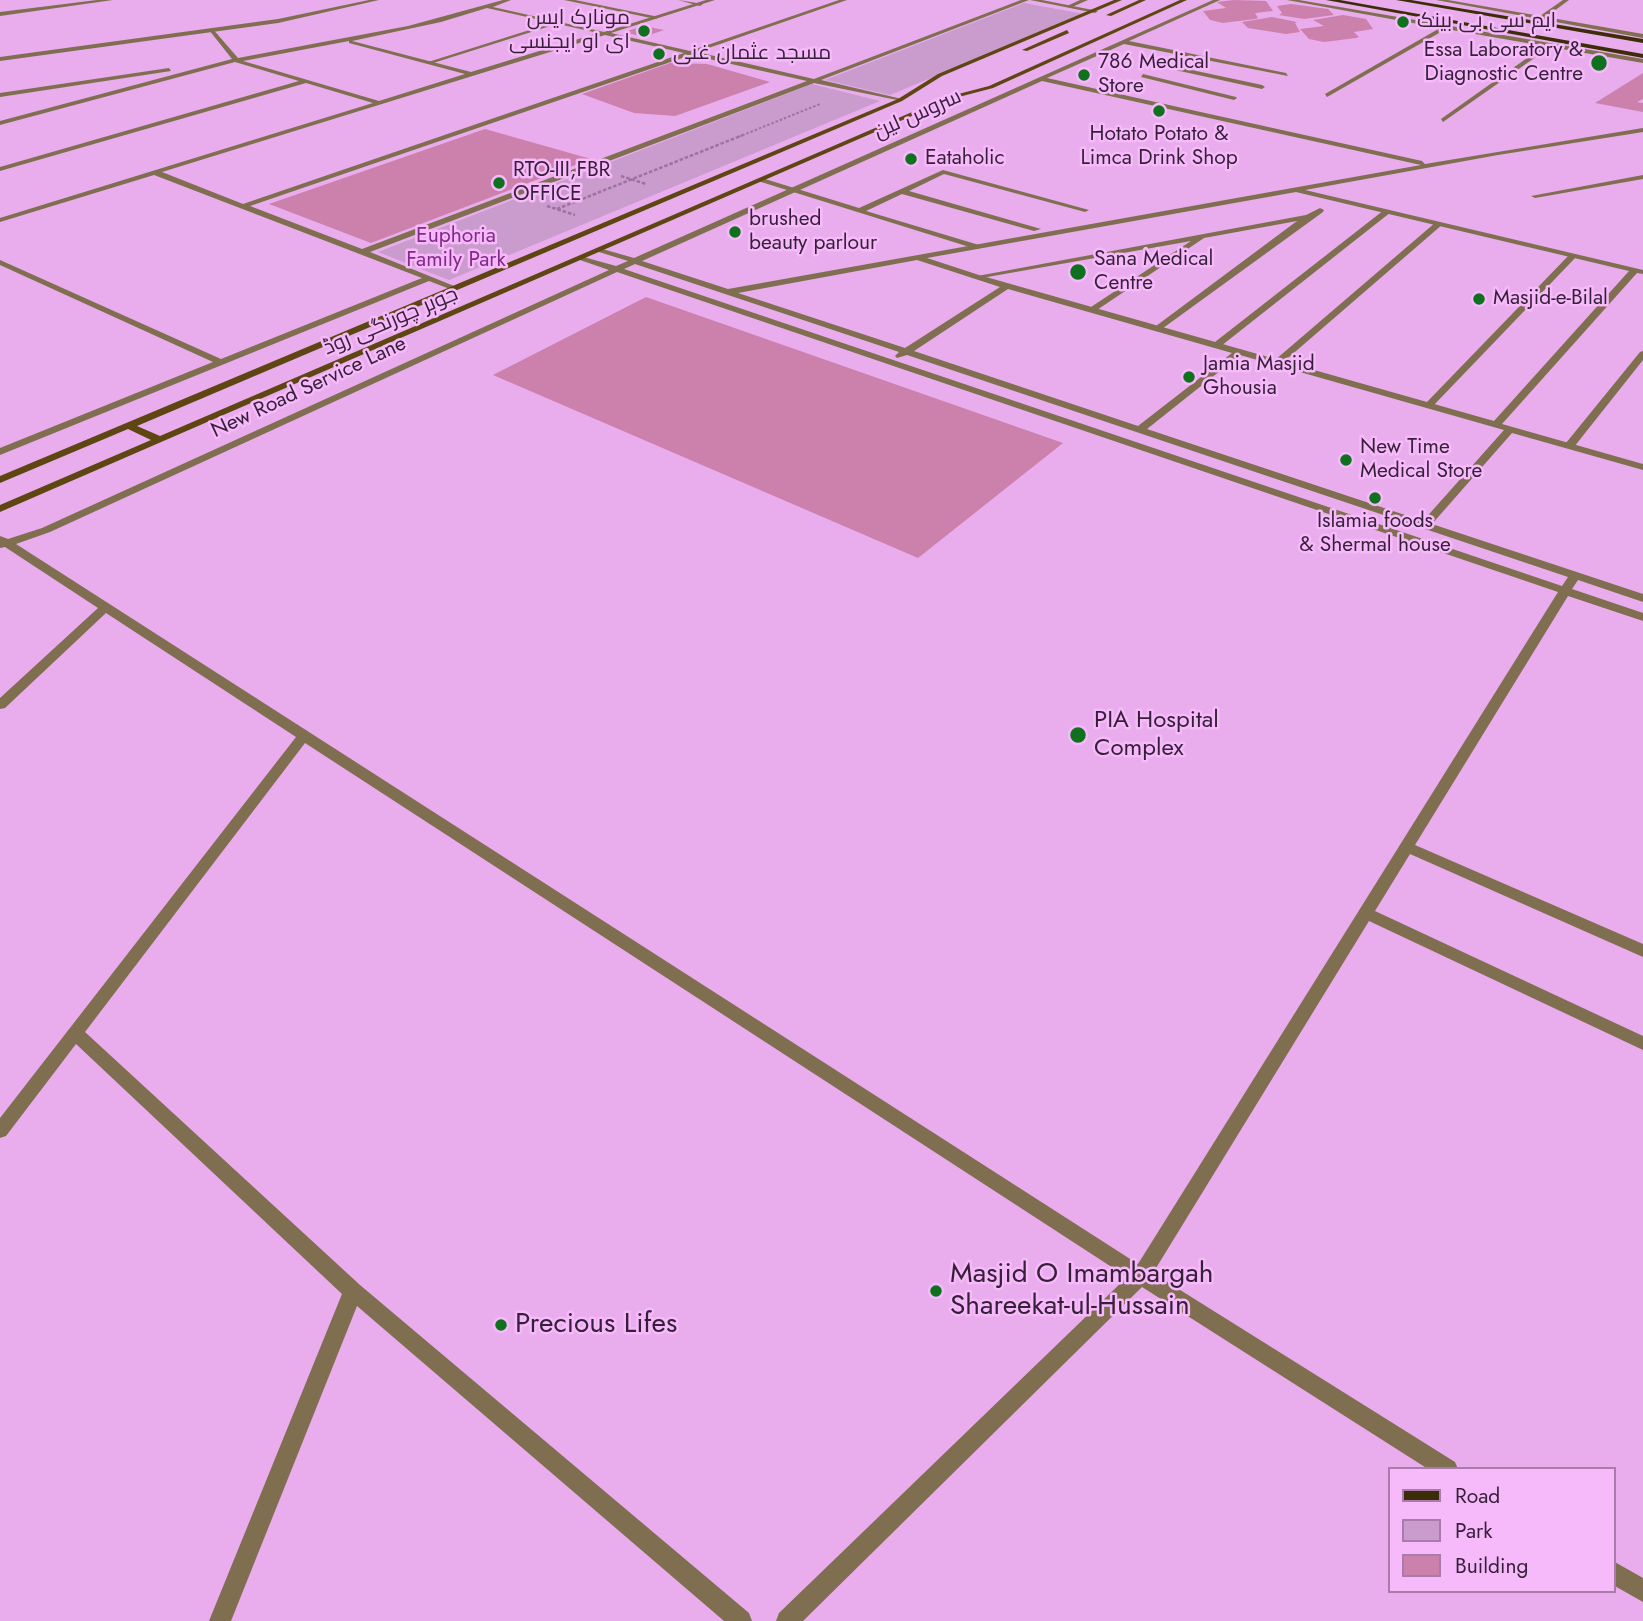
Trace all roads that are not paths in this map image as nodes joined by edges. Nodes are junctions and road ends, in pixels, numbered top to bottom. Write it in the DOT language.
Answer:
graph roads {
  1 [pos="110,0"];
  2 [pos="346,0"];
  3 [pos="376,0"];
  4 [pos="508,0"];
  5 [pos="567,0"];
  6 [pos="681,0"];
  7 [pos="712,0"];
  8 [pos="844,0"];
  9 [pos="1026,0"];
  10 [pos="1033,0"];
  11 [pos="1084,0"];
  12 [pos="1119,0"];
  13 [pos="1143,0"];
  14 [pos="1166,0"];
  15 [pos="1184,0"];
  16 [pos="1217,0"];
  17 [pos="1290,0"];
  18 [pos="1329,0"];
  19 [pos="1355,0"];
  20 [pos="1382,0"];
  21 [pos="1399,0"];
  22 [pos="1439,0"];
  23 [pos="1566,0"];
  24 [pos="700,4"];
  25 [pos="1070,6"];
  26 [pos="487,7"];
  27 [pos="1095,11"];
  28 [pos="0,14"];
  29 [pos="1107,15"];
  30 [pos="656,18"];
  31 [pos="1541,18"];
  32 [pos="561,22"];
  33 [pos="1447,26"];
  34 [pos="212,30"];
  35 [pos="1071,31"];
  36 [pos="1093,32"];
  37 [pos="609,33"];
  38 [pos="1643,39"];
  39 [pos="347,41"];
  40 [pos="1124,42"];
  41 [pos="1550,44"];
  42 [pos="695,52"];
  43 [pos="1021,52"];
  44 [pos="1178,53"];
  45 [pos="0,54"];
  46 [pos="1643,56"];
  47 [pos="0,60"];
  48 [pos="236,61"];
  49 [pos="428,63"];
  50 [pos="1159,65"];
  51 [pos="471,74"];
  52 [pos="1286,75"];
  53 [pos="1042,79"];
  54 [pos="817,80"];
  55 [pos="306,81"];
  56 [pos="945,82"];
  57 [pos="977,83"];
  58 [pos="1262,86"];
  59 [pos="919,90"];
  60 [pos="0,95"];
  61 [pos="1327,95"];
  62 [pos="949,98"];
  63 [pos="1234,98"];
  64 [pos="900,100"];
  65 [pos="379,102"];
  66 [pos="1443,120"];
  67 [pos="0,123"];
  68 [pos="1643,130"];
  69 [pos="1431,165"];
  70 [pos="0,169"];
  71 [pos="154,172"];
  72 [pos="1643,177"];
  73 [pos="762,181"];
  74 [pos="1295,190"];
  75 [pos="792,191"];
  76 [pos="905,192"];
  77 [pos="1535,196"];
  78 [pos="243,206"];
  79 [pos="1085,210"];
  80 [pos="1320,210"];
  81 [pos="859,211"];
  82 [pos="1387,212"];
  83 [pos="1308,216"];
  84 [pos="0,220"];
  85 [pos="1439,224"];
  86 [pos="1037,229"];
  87 [pos="1207,234"];
  88 [pos="976,247"];
  89 [pos="602,250"];
  90 [pos="363,252"];
  91 [pos="1573,256"];
  92 [pos="916,257"];
  93 [pos="583,258"];
  94 [pos="0,262"];
  95 [pos="633,262"];
  96 [pos="617,269"];
  97 [pos="1639,271"];
  98 [pos="976,277"];
  99 [pos="429,278"];
  100 [pos="1007,286"];
  101 [pos="455,288"];
  102 [pos="725,292"];
  103 [pos="1094,309"];
  104 [pos="1159,328"];
  105 [pos="1218,344"];
  106 [pos="1240,351"];
  107 [pos="905,352"];
  108 [pos="1643,354"];
  109 [pos="220,362"];
  110 [pos="892,362"];
  111 [pos="1278,362"];
  112 [pos="1430,404"];
  113 [pos="1497,424"];
  114 [pos="130,426"];
  115 [pos="1511,428"];
  116 [pos="1139,430"];
  117 [pos="160,440"];
  118 [pos="1570,445"];
  119 [pos="0,452"];
  120 [pos="83,459"];
  121 [pos="1643,467"];
  122 [pos="0,480"];
  123 [pos="0,509"];
  124 [pos="1425,525"];
  125 [pos="2,543"];
  126 [pos="1570,583"];
  127 [pos="1643,598"];
  128 [pos="106,607"];
  129 [pos="1643,617"];
  130 [pos="0,705"];
  131 [pos="305,734"];
  132 [pos="1406,847"];
  133 [pos="1366,913"];
  134 [pos="1643,951"];
  135 [pos="75,1033"];
  136 [pos="1643,1042"];
  137 [pos="0,1131"];
  138 [pos="1141,1276"];
  139 [pos="353,1291"];
  140 [pos="1445,1467"];
  141 [pos="1615,1573"];
  142 [pos="1643,1591"];
  143 [pos="219,1621"];
  144 [pos="741,1621"];
  145 [pos="787,1621"];
  1 -- 28 [label="street"];
  2 -- 45 [label="street"];
  3 -- 34 [label="street"];
  4 -- 26 [label="street"];
  5 -- 30 [label="street"];
  6 -- 24 [label="street"];
  7 -- 24 [label="street"];
  8 -- 42 [label="street"];
  9 -- 54 [label="street"];
  10 -- 25 [label="street"];
  11 -- 25 [label="street"];
  12 -- 27 [label="main road, جوہر چورنگی روڈ"];
  13 -- 29 [label="main road"];
  14 -- 36 [label="main road"];
  15 -- 62 [label="main road, جوہر چورنگی روڈ"];
  16 -- 40 [label="street, سروس لین"];
  17 -- 33 [label="street"];
  18 -- 46 [label="main road"];
  19 -- 46 [label="main road"];
  20 -- 38 [label="main road"];
  21 -- 38 [label="main road"];
  22 -- 31 [label="street"];
  23 -- 31 [label="street"];
  24 -- 30 [label="street"];
  25 -- 27 [label="street"];
  26 -- 32 [label="street"];
  26 -- 39 [label="street"];
  27 -- 59 [label="main road, جوہر چورنگی روڈ"];
  30 -- 37 [label="street"];
  31 -- 38 [label="street"];
  32 -- 37 [label="street"];
  32 -- 49 [label="street"];
  33 -- 41 [label="street"];
  33 -- 61 [label="street"];
  34 -- 47 [label="street"];
  34 -- 48 [label="street"];
  35 -- 43 [label="main road"];
  37 -- 42 [label="street"];
  37 -- 51 [label="street"];
  39 -- 48 [label="street"];
  39 -- 49 [label="street"];
  40 -- 44 [label="street"];
  40 -- 53 [label="street, سروس لین"];
  41 -- 46 [label="street"];
  41 -- 66 [label="street"];
  42 -- 54 [label="street"];
  42 -- 78 [label="street"];
  44 -- 50 [label="street"];
  44 -- 52 [label="street"];
  48 -- 55 [label="street"];
  48 -- 60 [label="street"];
  48 -- 67 [label="street"];
  49 -- 51 [label="street"];
  50 -- 58 [label="street"];
  50 -- 63 [label="street"];
  51 -- 65 [label="street"];
  53 -- 69 [label="street"];
  53 -- 75 [label="street, سروس لین"];
  54 -- 64 [label="street"];
  54 -- 90 [label="street"];
  55 -- 65 [label="street"];
  55 -- 70 [label="street"];
  56 -- 59 [label="main road, جوہر چورنگی روڈ"];
  57 -- 62 [label="main road, جوہر چورنگی روڈ"];
  59 -- 64 [label="main road, جوہر چورنگی روڈ"];
  62 -- 73 [label="main road, جوہر چورنگی روڈ"];
  64 -- 101 [label="main road, جوہر چورنگی روڈ"];
  65 -- 71 [label="street"];
  68 -- 69 [label="street"];
  69 -- 74 [label="street"];
  71 -- 78 [label="street"];
  71 -- 84 [label="street"];
  72 -- 77 [label="street"];
  73 -- 75 [label="street"];
  73 -- 89 [label="main road, جوہر چورنگی روڈ"];
  74 -- 82 [label="street"];
  74 -- 88 [label="street"];
  75 -- 81 [label="street"];
  75 -- 95 [label="street, سروس لین"];
  76 -- 79 [label="street"];
  76 -- 81 [label="street"];
  76 -- 86 [label="street"];
  78 -- 90 [label="street"];
  80 -- 83 [label="street"];
  81 -- 88 [label="street"];
  82 -- 85 [label="street"];
  82 -- 105 [label="street"];
  83 -- 87 [label="street"];
  83 -- 104 [label="street"];
  85 -- 91 [label="street"];
  85 -- 111 [label="street"];
  87 -- 98 [label="street"];
  87 -- 103 [label="street"];
  88 -- 92 [label="street"];
  89 -- 93 [label="main road, جوہر چورنگی روڈ"];
  89 -- 95 [label="street"];
  90 -- 99 [label="street"];
  91 -- 97 [label="street"];
  91 -- 112 [label="street"];
  92 -- 98 [label="street"];
  92 -- 102 [label="street"];
  93 -- 96 [label="street"];
  93 -- 117 [label="main road, جوہر چورنگی روڈ"];
  94 -- 109 [label="street"];
  95 -- 96 [label="street, New Road Service Lane"];
  95 -- 102 [label="street"];
  96 -- 110 [label="street"];
  96 -- 125 [label="street, New Road Service Lane"];
  97 -- 113 [label="street"];
  98 -- 100 [label="street"];
  99 -- 101 [label="street"];
  99 -- 109 [label="street"];
  100 -- 103 [label="street"];
  100 -- 107 [label="street"];
  101 -- 114 [label="main road, جوہر چورنگی روڈ"];
  102 -- 107 [label="street"];
  103 -- 104 [label="street"];
  104 -- 105 [label="street"];
  105 -- 106 [label="street"];
  106 -- 111 [label="street"];
  106 -- 116 [label="street"];
  107 -- 110 [label="street"];
  107 -- 116 [label="street"];
  108 -- 118 [label="street"];
  109 -- 119 [label="street"];
  110 -- 126 [label="street"];
  111 -- 112 [label="street"];
  112 -- 113 [label="street"];
  113 -- 115 [label="street"];
  114 -- 117 [label="main road"];
  114 -- 120 [label="main road, جوہر چورنگی روڈ"];
  115 -- 118 [label="street"];
  115 -- 124 [label="street"];
  116 -- 124 [label="street"];
  117 -- 120 [label="main road, جوہر چورنگی روڈ"];
  118 -- 121 [label="street"];
  120 -- 122 [label="main road, جوہر چورنگی روڈ"];
  120 -- 123 [label="main road, جوہر چورنگی روڈ"];
  124 -- 126 [label="street"];
  125 -- 128 [label="street"];
  126 -- 127 [label="street"];
  126 -- 129 [label="street"];
  126 -- 132 [label="street"];
  128 -- 130 [label="street"];
  128 -- 131 [label="street"];
  131 -- 135 [label="street"];
  131 -- 138 [label="street"];
  132 -- 133 [label="street"];
  132 -- 134 [label="street"];
  133 -- 136 [label="street"];
  133 -- 138 [label="street"];
  135 -- 137 [label="street"];
  135 -- 139 [label="street"];
  138 -- 140 [label="street"];
  138 -- 145 [label="street"];
  139 -- 143 [label="street"];
  139 -- 144 [label="street"];
  141 -- 142 [label="street"];
}
